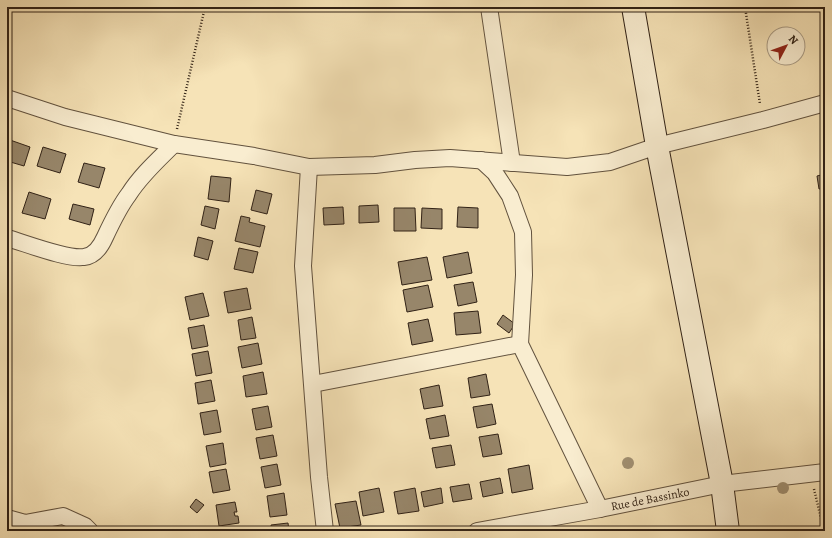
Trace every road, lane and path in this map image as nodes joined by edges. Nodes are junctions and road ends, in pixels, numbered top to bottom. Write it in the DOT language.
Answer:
graph roads {
  1 [pos="205,7"];
  2 [pos="489,7"];
  3 [pos="633,7"];
  4 [pos="744,7"];
  5 [pos="7,98"];
  6 [pos="825,103"];
  7 [pos="763,120"];
  8 [pos="174,144"];
  9 [pos="657,146"];
  10 [pos="481,160"];
  11 [pos="512,163"];
  12 [pos="309,167"];
  13 [pos="7,238"];
  14 [pos="520,344"];
  15 [pos="313,384"];
  16 [pos="818,473"];
  17 [pos="722,484"];
  18 [pos="600,509"];
  19 [pos="7,518"];
  20 [pos="90,531"];
  21 [pos="325,531"];
  22 [pos="477,531"];
  23 [pos="728,531"];
  24 [pos="824,531"];
  1 -- 8 [label="path"];
  2 -- 11 [label="street"];
  3 -- 9 [label="street"];
  4 -- 7 [label="path"];
  5 -- 8 [label="street"];
  6 -- 7 [label="street"];
  7 -- 9 [label="street"];
  8 -- 12 [label="street"];
  8 -- 13 [label="street"];
  9 -- 11 [label="street"];
  9 -- 17 [label="street"];
  10 -- 11 [label="street"];
  10 -- 12 [label="street"];
  10 -- 14 [label="street"];
  12 -- 15 [label="street"];
  14 -- 15 [label="street"];
  14 -- 18 [label="street"];
  15 -- 21 [label="street"];
  16 -- 17 [label="street, Rue de Bassinko"];
  16 -- 24 [label="path"];
  17 -- 18 [label="street, Rue de Bassinko"];
  17 -- 23 [label="street"];
  18 -- 22 [label="street, Rue de Bassinko"];
  19 -- 20 [label="street"];
}
